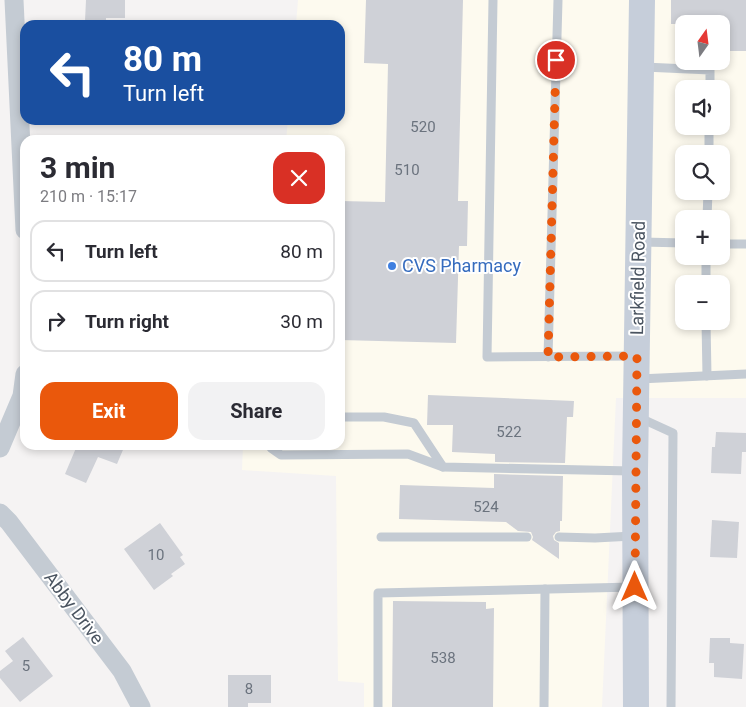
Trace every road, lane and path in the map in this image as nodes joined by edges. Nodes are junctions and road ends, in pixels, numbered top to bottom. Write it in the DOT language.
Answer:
graph roads {
  1 [pos="14,0"];
  2 [pos="493,0"];
  3 [pos="558,0"];
  4 [pos="642,0"];
  5 [pos="641,67"];
  6 [pos="710,80"];
  7 [pos="20,135"];
  8 [pos="638,242"];
  9 [pos="675,243"];
  10 [pos="730,244"];
  11 [pos="746,244"];
  12 [pos="706,330"];
  13 [pos="548,357"];
  14 [pos="636,368"];
  15 [pos="746,374"];
  16 [pos="706,376"];
  17 [pos="20,401"];
  18 [pos="636,415"];
  19 [pos="345,417"];
  20 [pos="0,448"];
  21 [pos="274,450"];
  22 [pos="444,467"];
  23 [pos="635,471"];
  24 [pos="0,513"];
  25 [pos="635,536"];
  26 [pos="381,537"];
  27 [pos="527,537"];
  28 [pos="559,537"];
  29 [pos="635,587"];
  30 [pos="545,589"];
  31 [pos="141,707"];
  32 [pos="378,707"];
  33 [pos="544,707"];
  34 [pos="636,707"];
  35 [pos="671,707"];
  1 -- 7 [label="street"];
  2 -- 13 [label="lane"];
  3 -- 13 [label="lane"];
  4 -- 5 [label="main road, Larkfield Road"];
  5 -- 6 [label="lane"];
  5 -- 8 [label="main road, Larkfield Road"];
  8 -- 9 [label="lane"];
  8 -- 14 [label="main road, Larkfield Road"];
  10 -- 11 [label="lane"];
  12 -- 16 [label="lane"];
  13 -- 14 [label="lane"];
  14 -- 16 [label="lane"];
  14 -- 18 [label="main road, Larkfield Road"];
  15 -- 16 [label="lane"];
  17 -- 20 [label="street"];
  18 -- 23 [label="main road, Larkfield Road"];
  18 -- 35 [label="lane"];
  19 -- 22 [label="lane"];
  21 -- 22 [label="lane"];
  22 -- 23 [label="lane"];
  23 -- 25 [label="main road, Larkfield Road"];
  24 -- 31 [label="street, Abby Drive"];
  25 -- 28 [label="lane"];
  25 -- 29 [label="main road, Larkfield Road"];
  26 -- 27 [label="lane"];
  29 -- 30 [label="lane"];
  29 -- 34 [label="main road, Larkfield Road"];
  30 -- 32 [label="lane"];
  30 -- 33 [label="lane"];
}
